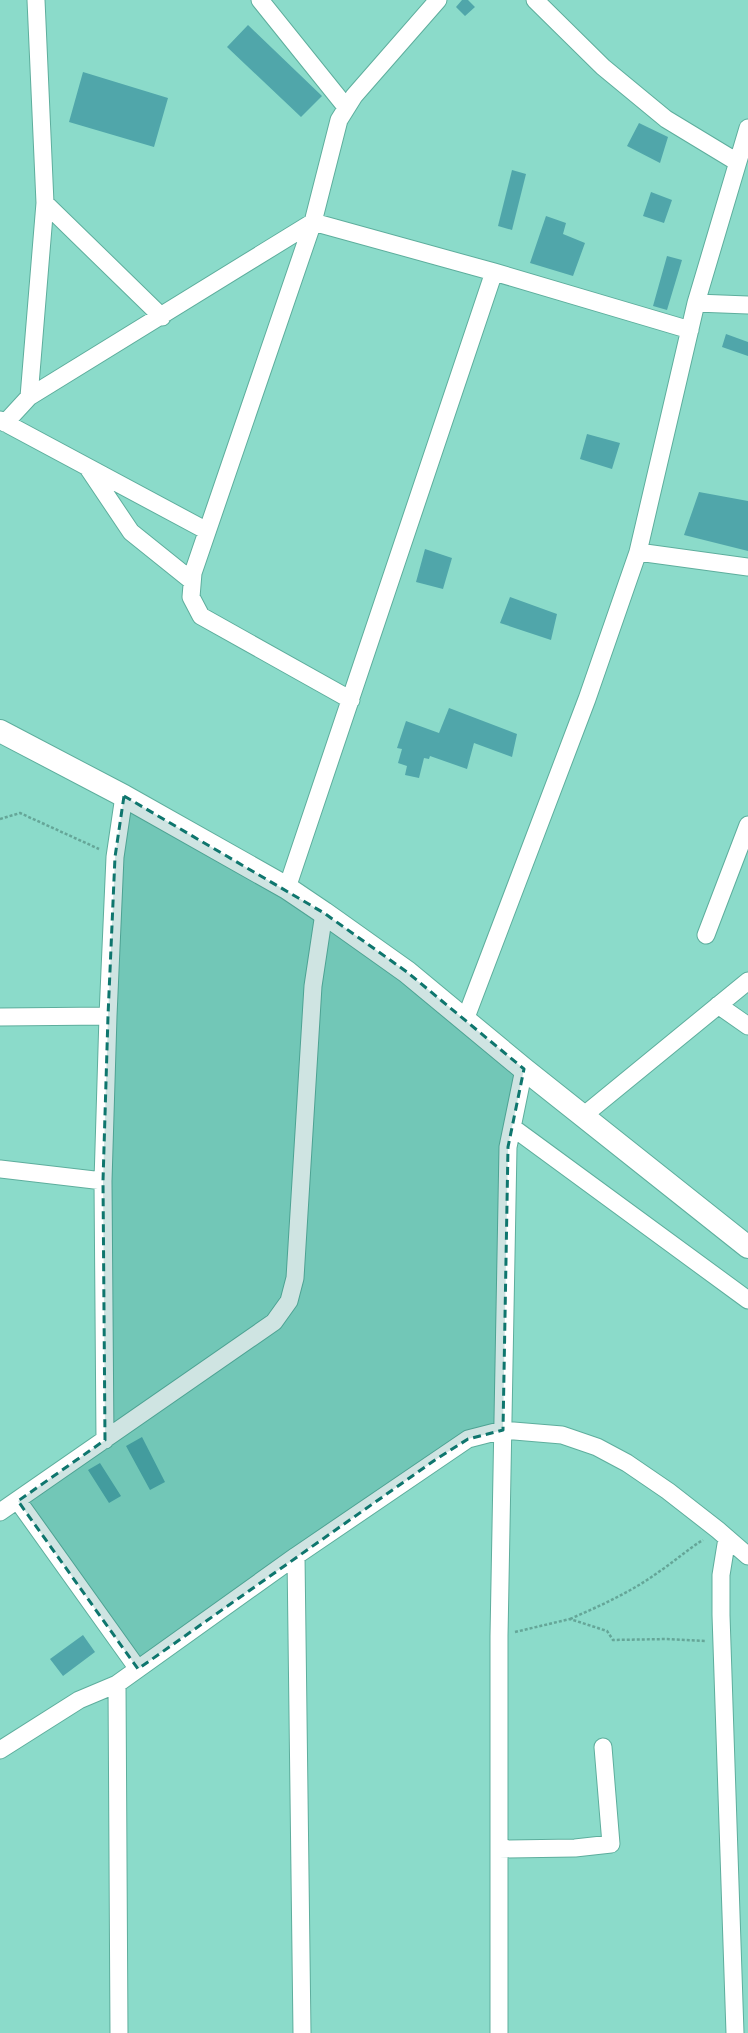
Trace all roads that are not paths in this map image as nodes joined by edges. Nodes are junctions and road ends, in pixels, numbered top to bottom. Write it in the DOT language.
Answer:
graph roads {
  1 [pos="36,0"];
  2 [pos="260,0"];
  3 [pos="438,0"];
  4 [pos="535,0"];
  5 [pos="346,107"];
  6 [pos="748,128"];
  7 [pos="737,162"];
  8 [pos="45,203"];
  9 [pos="313,222"];
  10 [pos="494,272"];
  11 [pos="696,303"];
  12 [pos="748,305"];
  13 [pos="162,317"];
  14 [pos="690,330"];
  15 [pos="29,398"];
  16 [pos="3,422"];
  17 [pos="87,466"];
  18 [pos="207,531"];
  19 [pos="638,552"];
  20 [pos="748,567"];
  21 [pos="192,581"];
  22 [pos="351,700"];
  23 [pos="0,731"];
  24 [pos="124,796"];
  25 [pos="748,825"];
  26 [pos="287,888"];
  27 [pos="324,913"];
  28 [pos="706,935"];
  29 [pos="748,981"];
  30 [pos="718,1005"];
  31 [pos="108,1016"];
  32 [pos="0,1017"];
  33 [pos="465,1020"];
  34 [pos="748,1026"];
  35 [pos="524,1069"];
  36 [pos="583,1116"];
  37 [pos="512,1127"];
  38 [pos="0,1169"];
  39 [pos="103,1181"];
  40 [pos="748,1247"];
  41 [pos="748,1300"];
  42 [pos="503,1430"];
  43 [pos="105,1440"];
  44 [pos="18,1501"];
  45 [pos="0,1512"];
  46 [pos="723,1534"];
  47 [pos="296,1556"];
  48 [pos="748,1556"];
  49 [pos="138,1669"];
  50 [pos="117,1684"];
  51 [pos="603,1747"];
  52 [pos="0,1750"];
  53 [pos="499,1849"];
  54 [pos="119,2033"];
  55 [pos="302,2033"];
  56 [pos="499,2033"];
  57 [pos="735,2033"];
  1 -- 8 [label="street"];
  2 -- 5 [label="street"];
  3 -- 5 [label="street"];
  4 -- 7 [label="street"];
  5 -- 9 [label="street"];
  6 -- 7 [label="street"];
  7 -- 11 [label="street"];
  8 -- 13 [label="street"];
  8 -- 15 [label="street"];
  9 -- 10 [label="street"];
  9 -- 13 [label="street"];
  9 -- 18 [label="street"];
  10 -- 14 [label="street"];
  10 -- 22 [label="street"];
  11 -- 12 [label="street"];
  11 -- 14 [label="street"];
  13 -- 15 [label="street"];
  14 -- 19 [label="street"];
  15 -- 16 [label="street"];
  16 -- 17 [label="street"];
  17 -- 18 [label="street"];
  17 -- 21 [label="street"];
  18 -- 21 [label="street"];
  19 -- 20 [label="street"];
  19 -- 33 [label="street"];
  21 -- 22 [label="street"];
  22 -- 26 [label="street"];
  23 -- 24 [label="street"];
  24 -- 26 [label="street"];
  24 -- 31 [label="street"];
  25 -- 28 [label="street"];
  26 -- 27 [label="street"];
  27 -- 33 [label="street"];
  27 -- 43 [label="street"];
  29 -- 30 [label="street"];
  30 -- 34 [label="street"];
  30 -- 36 [label="street"];
  31 -- 32 [label="street"];
  31 -- 39 [label="street"];
  33 -- 35 [label="street"];
  35 -- 36 [label="street"];
  35 -- 37 [label="street"];
  36 -- 40 [label="street"];
  37 -- 41 [label="street"];
  37 -- 42 [label="street"];
  38 -- 39 [label="street"];
  39 -- 43 [label="street"];
  42 -- 46 [label="street"];
  42 -- 47 [label="street"];
  42 -- 53 [label="street"];
  43 -- 44 [label="street"];
  44 -- 45 [label="street"];
  44 -- 49 [label="street"];
  46 -- 48 [label="street"];
  46 -- 57 [label="street"];
  47 -- 49 [label="street"];
  47 -- 55 [label="street"];
  49 -- 50 [label="street"];
  50 -- 52 [label="street"];
  50 -- 54 [label="street"];
  51 -- 53 [label="street"];
  53 -- 56 [label="street"];
}
